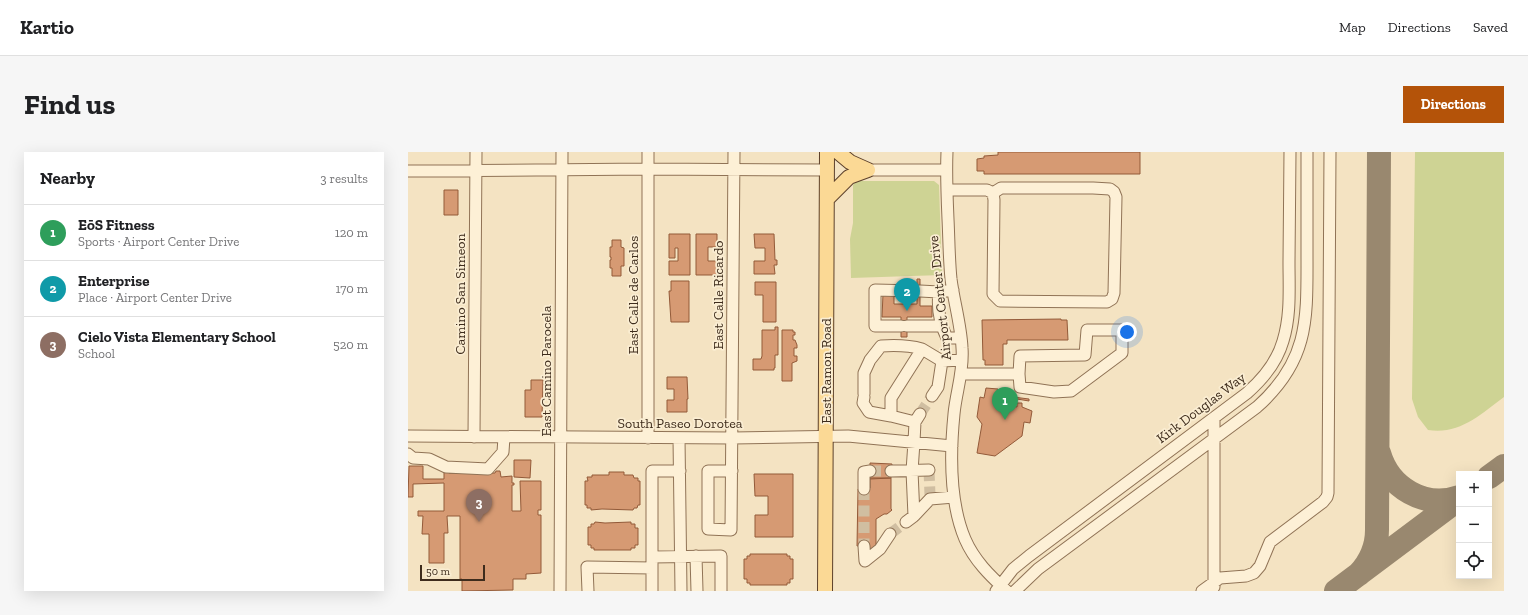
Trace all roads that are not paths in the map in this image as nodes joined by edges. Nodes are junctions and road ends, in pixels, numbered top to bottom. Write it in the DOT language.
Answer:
graph roads {
  1 [pos="476,152"];
  2 [pos="562,152"];
  3 [pos="648,152"];
  4 [pos="734,152"];
  5 [pos="827,152"];
  6 [pos="838,152"];
  7 [pos="947,152"];
  8 [pos="1290,152"];
  9 [pos="1307,152"];
  10 [pos="1330,152"];
  11 [pos="648,169"];
  12 [pos="734,170"];
  13 [pos="827,170"];
  14 [pos="868,170"];
  15 [pos="946,170"];
  16 [pos="562,171"];
  17 [pos="408,172"];
  18 [pos="476,172"];
  19 [pos="947,190"];
  20 [pos="993,193"];
  21 [pos="827,199"];
  22 [pos="953,290"];
  23 [pos="939,292"];
  24 [pos="942,326"];
  25 [pos="961,338"];
  26 [pos="922,349"];
  27 [pos="962,360"];
  28 [pos="942,361"];
  29 [pos="961,374"];
  30 [pos="1019,374"];
  31 [pos="935,391"];
  32 [pos="891,416"];
  33 [pos="1214,418"];
  34 [pos="408,436"];
  35 [pos="825,436"];
  36 [pos="474,437"];
  37 [pos="504,437"];
  38 [pos="560,438"];
  39 [pos="648,438"];
  40 [pos="679,438"];
  41 [pos="733,438"];
  42 [pos="1214,439"];
  43 [pos="914,442"];
  44 [pos="952,446"];
  45 [pos="408,454"];
  46 [pos="912,470"];
  47 [pos="929,470"];
  48 [pos="680,471"];
  49 [pos="732,471"];
  50 [pos="870,471"];
  51 [pos="891,471"];
  52 [pos="864,489"];
  53 [pos="954,497"];
  54 [pos="890,534"];
  55 [pos="864,546"];
  56 [pos="696,556"];
  57 [pos="681,557"];
  58 [pos="652,563"];
  59 [pos="1214,586"];
  60 [pos="1001,589"];
  61 [pos="560,591"];
  62 [pos="588,591"];
  63 [pos="652,591"];
  64 [pos="681,591"];
  65 [pos="696,591"];
  66 [pos="721,591"];
  67 [pos="825,591"];
  68 [pos="1016,591"];
  69 [pos="1202,591"];
  1 -- 18 [label="street, Camino San Simeon"];
  2 -- 16 [label="street, East Camino Parocela"];
  3 -- 11 [label="street, East Calle de Carlos"];
  4 -- 12 [label="street, East Calle Ricardo"];
  5 -- 13 [label="main road, East Ramon Road"];
  6 -- 14 [label="main road"];
  7 -- 15 [label="street, Airport Center Drive"];
  8 -- 33 [label="street, Kirk Douglas Way"];
  9 -- 42 [label="street"];
  10 -- 59 [label="street"];
  11 -- 12 [label="street"];
  11 -- 16 [label="street"];
  11 -- 39 [label="street, East Calle de Carlos"];
  12 -- 13 [label="street"];
  12 -- 41 [label="street, East Calle Ricardo"];
  13 -- 21 [label="main road, East Ramon Road"];
  14 -- 15 [label="street"];
  14 -- 21 [label="main road"];
  15 -- 19 [label="street, Airport Center Drive"];
  16 -- 18 [label="street"];
  16 -- 38 [label="street, East Camino Parocela"];
  17 -- 18 [label="street"];
  18 -- 36 [label="street, Camino San Simeon"];
  19 -- 20 [label="street"];
  19 -- 22 [label="street, Airport Center Drive"];
  20 -- 20 [label="street"];
  21 -- 35 [label="main road, East Ramon Road"];
  22 -- 23 [label="street"];
  22 -- 25 [label="street, Airport Center Drive"];
  23 -- 24 [label="street"];
  23 -- 24 [label="street"];
  24 -- 25 [label="street"];
  25 -- 27 [label="street, Airport Center Drive"];
  26 -- 28 [label="street"];
  26 -- 32 [label="street"];
  26 -- 32 [label="street"];
  27 -- 28 [label="street"];
  27 -- 29 [label="street, Airport Center Drive"];
  28 -- 31 [label="street"];
  29 -- 30 [label="street"];
  29 -- 44 [label="street, Airport Center Drive"];
  30 -- 30 [label="street"];
  32 -- 43 [label="street"];
  33 -- 42 [label="street"];
  33 -- 60 [label="street, Kirk Douglas Way"];
  34 -- 36 [label="street, South Paseo Dorotea"];
  35 -- 41 [label="street, South Paseo Dorotea"];
  35 -- 43 [label="street, South Paseo Dorotea"];
  35 -- 67 [label="main road, East Ramon Road"];
  36 -- 37 [label="street, South Paseo Dorotea"];
  37 -- 38 [label="street, South Paseo Dorotea"];
  37 -- 45 [label="street"];
  38 -- 39 [label="street, South Paseo Dorotea"];
  38 -- 61 [label="street, East Camino Parocela"];
  39 -- 40 [label="street, South Paseo Dorotea"];
  40 -- 41 [label="street, South Paseo Dorotea"];
  40 -- 48 [label="street"];
  41 -- 49 [label="street, East Calle Ricardo"];
  42 -- 59 [label="street"];
  42 -- 68 [label="street"];
  43 -- 44 [label="street, South Paseo Dorotea"];
  43 -- 46 [label="street"];
  44 -- 53 [label="street, Airport Center Drive"];
  46 -- 47 [label="street"];
  46 -- 51 [label="street"];
  46 -- 53 [label="street"];
  48 -- 57 [label="street"];
  48 -- 58 [label="street"];
  49 -- 49 [label="street, East Calle Ricardo"];
  50 -- 52 [label="street"];
  53 -- 60 [label="street, Airport Center Drive"];
  54 -- 55 [label="street"];
  56 -- 57 [label="street"];
  56 -- 65 [label="street"];
  56 -- 66 [label="street"];
  57 -- 58 [label="street"];
  57 -- 64 [label="street"];
  58 -- 62 [label="street"];
  58 -- 63 [label="street"];
  59 -- 69 [label="street"];
}
